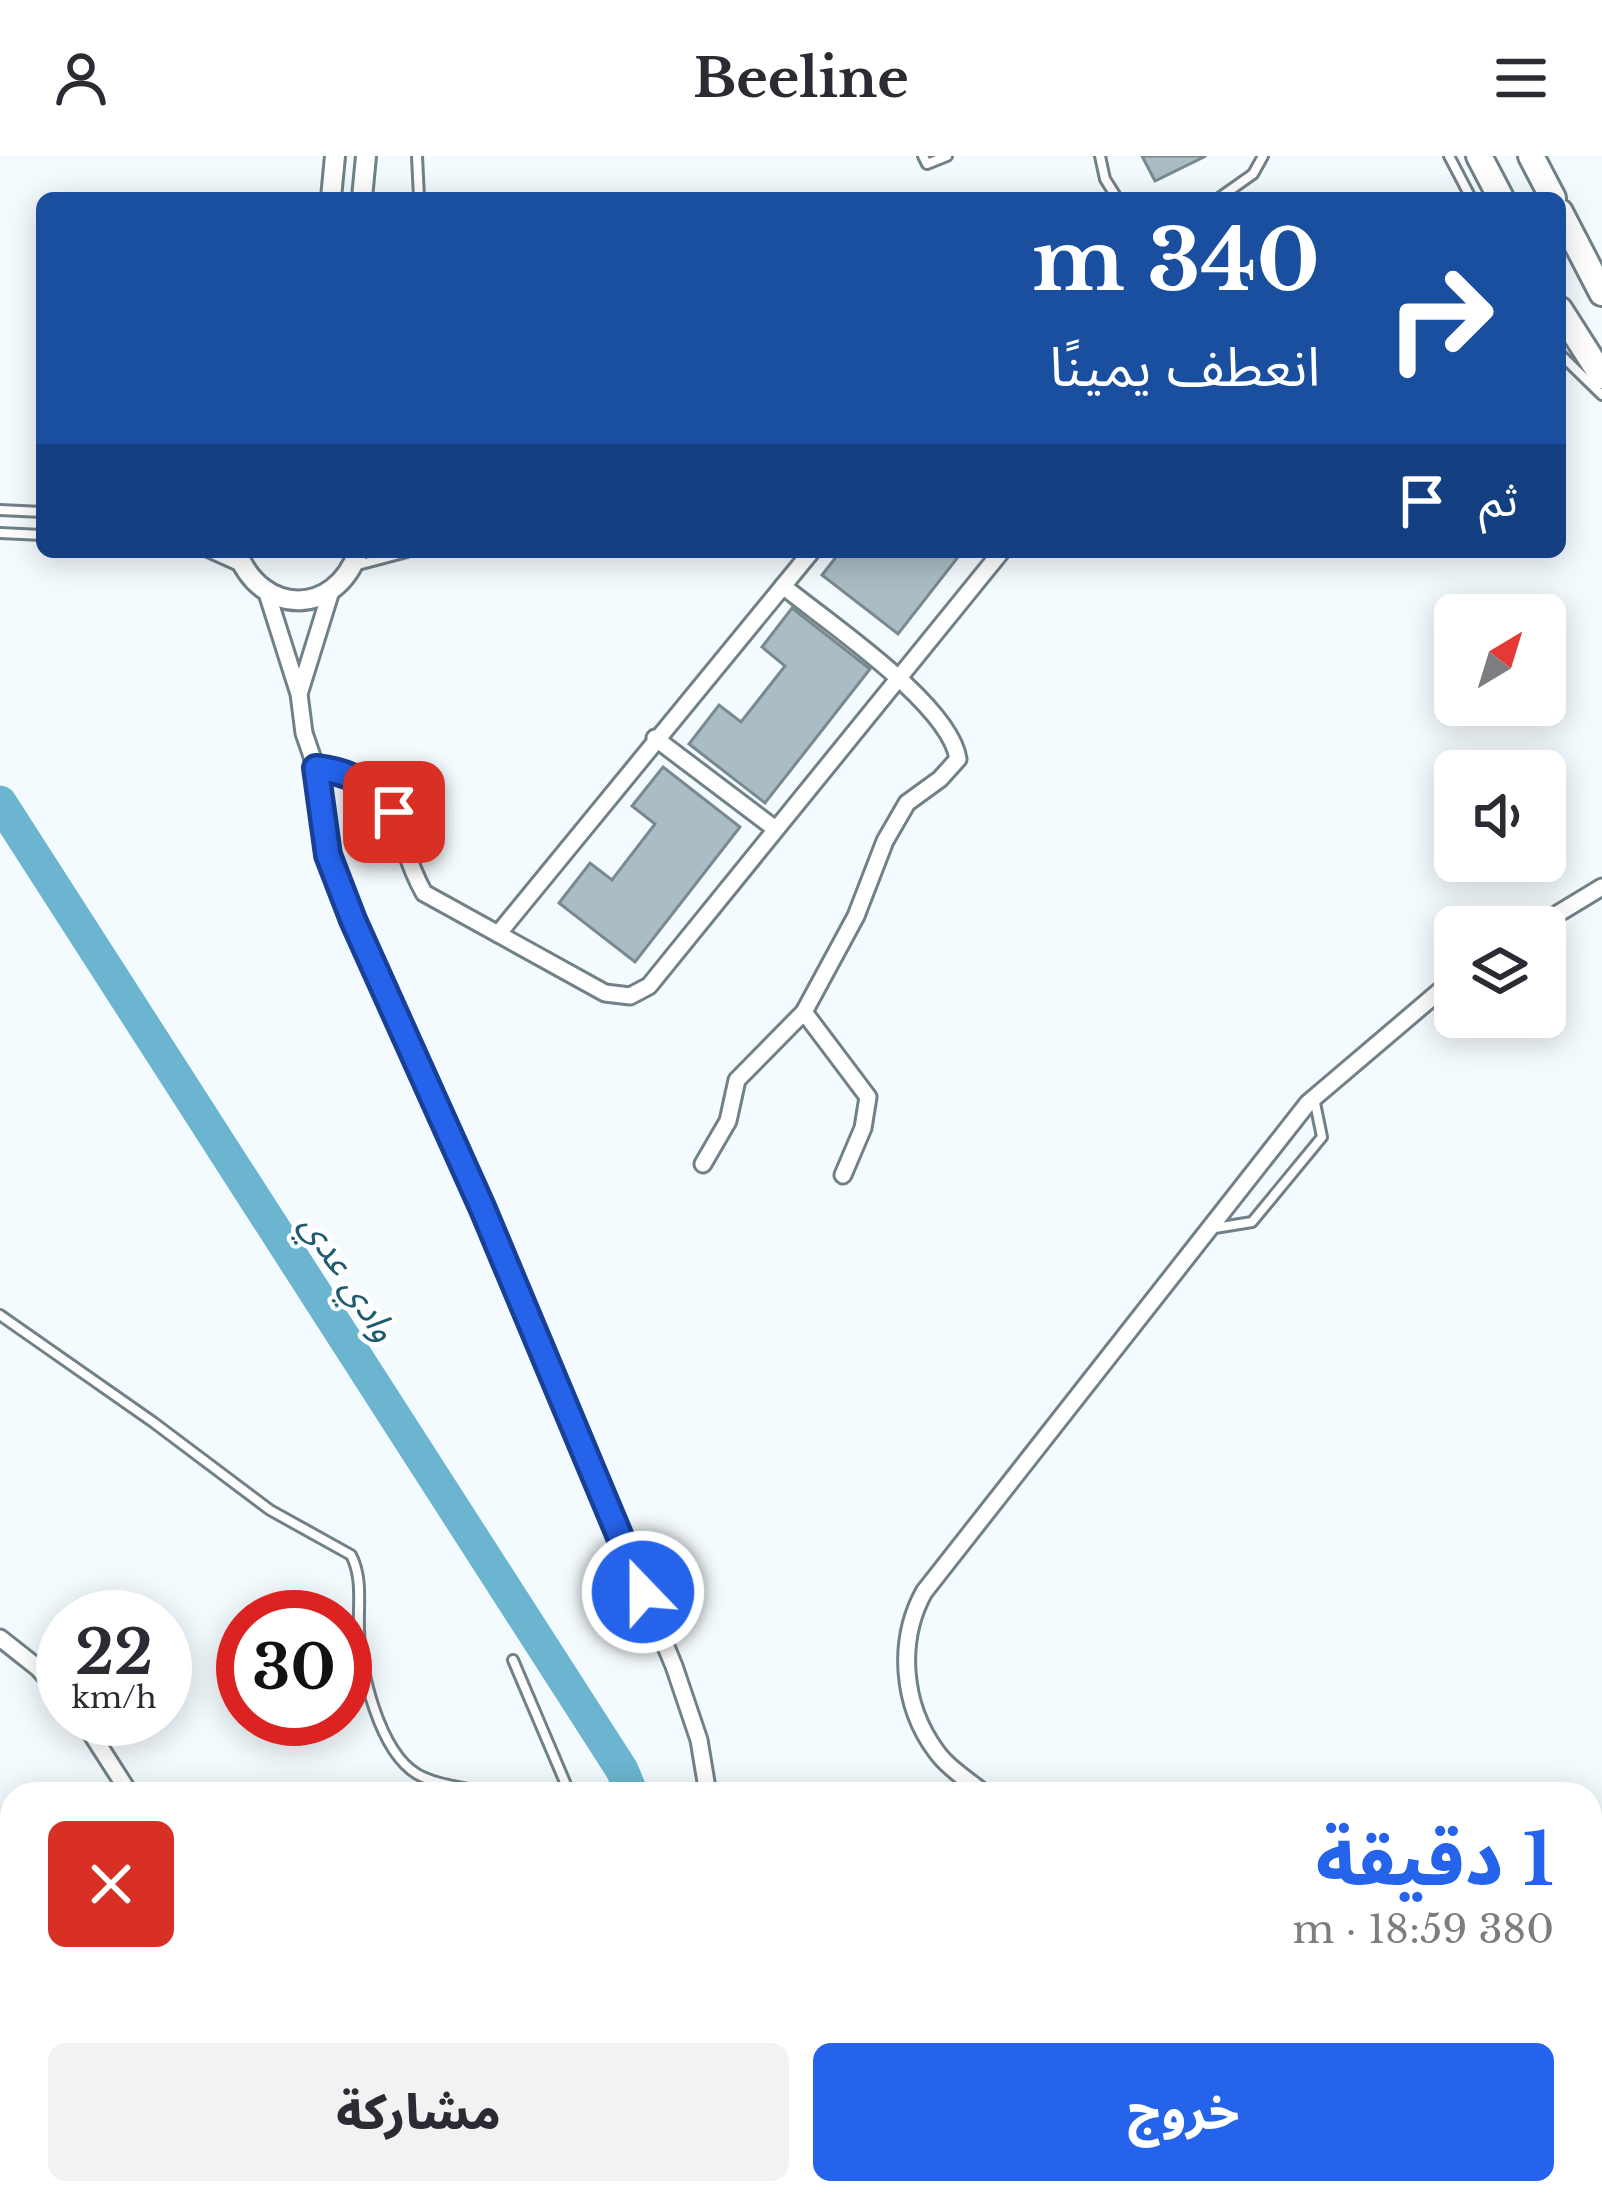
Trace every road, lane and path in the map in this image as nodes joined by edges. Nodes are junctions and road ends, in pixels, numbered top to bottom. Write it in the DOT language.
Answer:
graph roads {
  1 [pos="335,156"];
  2 [pos="366,156"];
  3 [pos="417,156"];
  4 [pos="923,156"];
  5 [pos="947,156"];
  6 [pos="1100,156"];
  7 [pos="1263,156"];
  8 [pos="1449,156"];
  9 [pos="1479,156"];
  10 [pos="1531,156"];
  11 [pos="332,192"];
  12 [pos="363,192"];
  13 [pos="419,192"];
  14 [pos="1113,192"];
  15 [pos="1228,192"];
  16 [pos="1468,192"];
  17 [pos="1498,192"];
  18 [pos="1550,192"];
  19 [pos="1566,224"];
  20 [pos="1602,293"];
  21 [pos="1566,319"];
  22 [pos="1566,360"];
  23 [pos="1602,376"];
  24 [pos="1602,395"];
  25 [pos="0,510"];
  26 [pos="36,512"];
  27 [pos="0,533"];
  28 [pos="36,535"];
  29 [pos="806,558"];
  30 [pos="996,558"];
  31 [pos="355,559"];
  32 [pos="240,561"];
  33 [pos="783,586"];
  34 [pos="331,591"];
  35 [pos="267,592"];
  36 [pos="897,676"];
  37 [pos="299,694"];
  38 [pos="655,738"];
  39 [pos="316,768"];
  40 [pos="774,828"];
  41 [pos="1602,886"];
  42 [pos="1566,908"];
  43 [pos="498,934"];
  44 [pos="1434,996"];
  45 [pos="803,1012"];
  46 [pos="1314,1098"];
  47 [pos="703,1164"];
  48 [pos="843,1175"];
  49 [pos="1207,1229"];
  50 [pos="0,1315"];
  51 [pos="0,1638"];
  52 [pos="513,1660"];
  53 [pos="36,1666"];
  54 [pos="99,1746"];
  55 [pos="122,1782"];
  56 [pos="444,1782"];
  57 [pos="565,1782"];
  58 [pos="706,1782"];
  59 [pos="971,1782"];
  1 -- 11 [label="street"];
  2 -- 12 [label="street"];
  3 -- 13 [label="lane"];
  4 -- 5 [label="lane"];
  6 -- 14 [label="lane"];
  7 -- 15 [label="lane"];
  8 -- 16 [label="lane"];
  9 -- 17 [label="highway"];
  10 -- 18 [label="highway"];
  19 -- 20 [label="highway"];
  21 -- 23 [label="highway"];
  22 -- 24 [label="lane"];
  25 -- 26 [label="lane"];
  27 -- 28 [label="lane"];
  29 -- 33 [label="street"];
  30 -- 36 [label="street"];
  31 -- 34 [label="street"];
  32 -- 35 [label="street"];
  33 -- 36 [label="street"];
  33 -- 38 [label="street"];
  34 -- 35 [label="street"];
  34 -- 37 [label="street"];
  35 -- 37 [label="street"];
  36 -- 40 [label="street"];
  36 -- 45 [label="street"];
  37 -- 39 [label="street"];
  38 -- 40 [label="street"];
  38 -- 43 [label="street"];
  39 -- 43 [label="street"];
  39 -- 58 [label="street"];
  40 -- 43 [label="street"];
  41 -- 42 [label="street"];
  44 -- 46 [label="street"];
  45 -- 47 [label="street"];
  45 -- 48 [label="street"];
  46 -- 49 [label="street"];
  46 -- 49 [label="lane"];
  49 -- 59 [label="street"];
  50 -- 56 [label="lane"];
  51 -- 53 [label="street"];
  52 -- 57 [label="lane"];
  54 -- 55 [label="street"];
}
